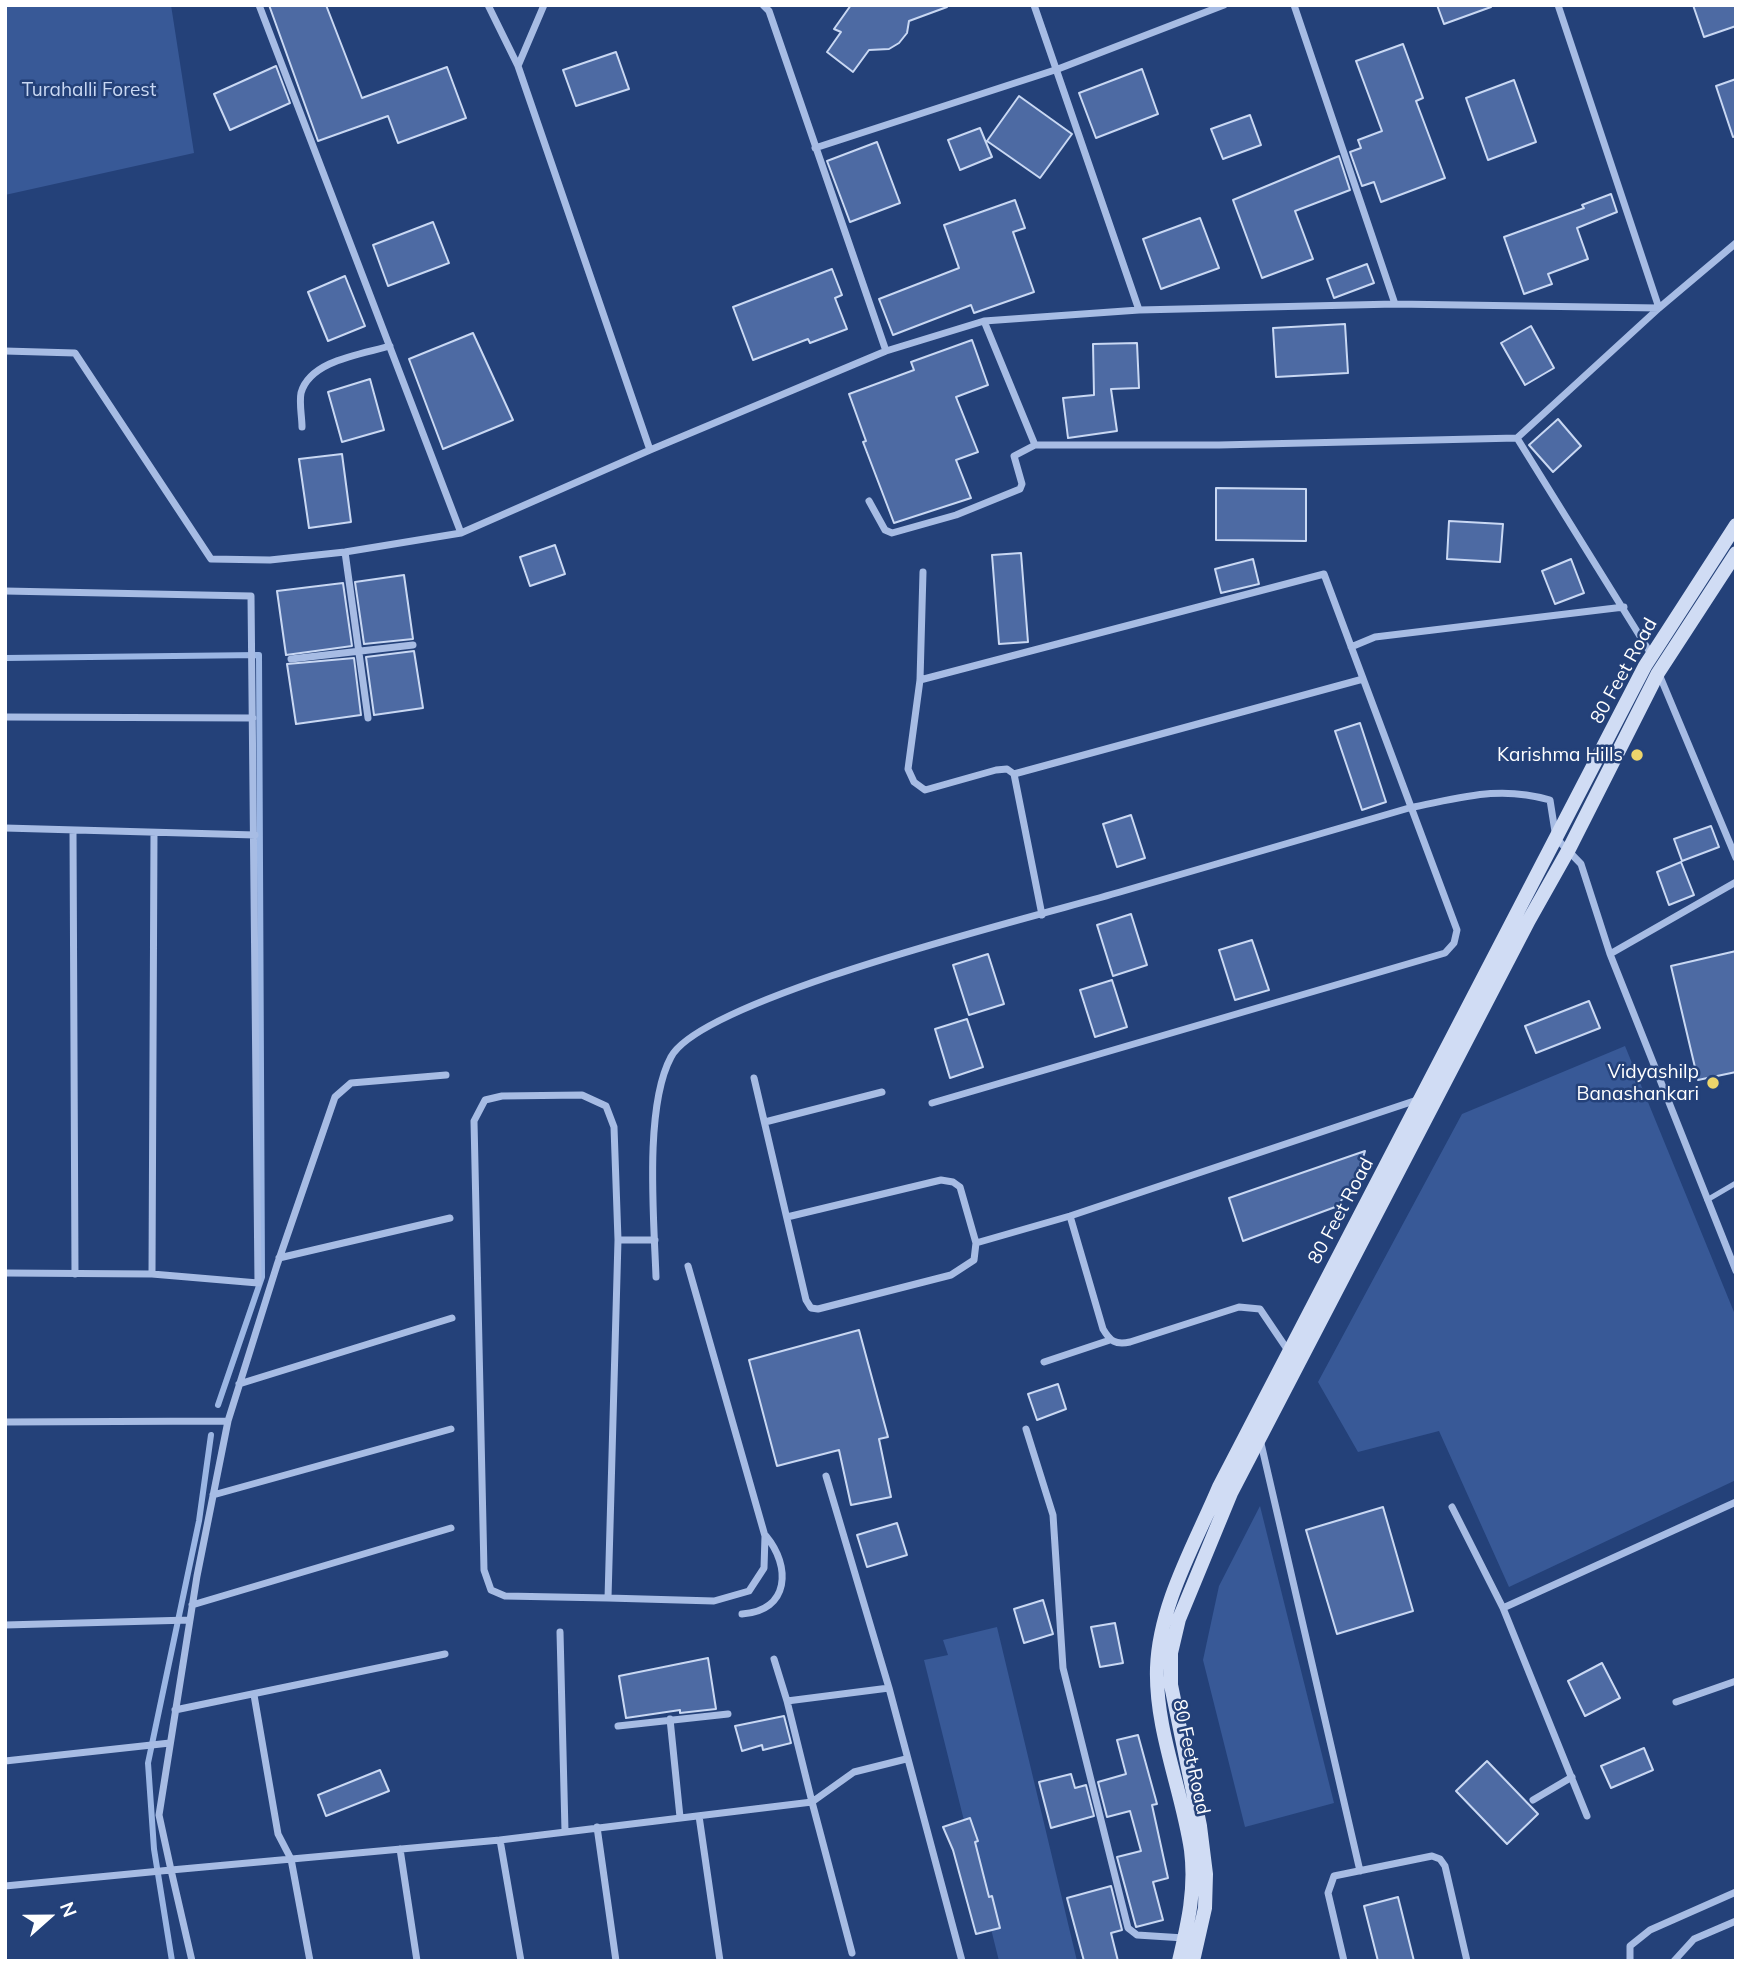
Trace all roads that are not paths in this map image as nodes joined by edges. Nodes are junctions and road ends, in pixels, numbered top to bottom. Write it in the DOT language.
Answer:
graph roads {
  1 [pos="259,5"];
  2 [pos="488,5"];
  3 [pos="544,5"];
  4 [pos="763,5"];
  5 [pos="1034,5"];
  6 [pos="1224,5"];
  7 [pos="1294,5"];
  8 [pos="1558,5"];
  9 [pos="518,66"];
  10 [pos="1058,69"];
  11 [pos="815,148"];
  12 [pos="1736,243"];
  13 [pos="1395,304"];
  14 [pos="1659,308"];
  15 [pos="1139,310"];
  16 [pos="984,321"];
  17 [pos="390,346"];
  18 [pos="5,351"];
  19 [pos="887,351"];
  20 [pos="302,426"];
  21 [pos="1517,438"];
  22 [pos="1035,445"];
  23 [pos="650,450"];
  24 [pos="869,501"];
  25 [pos="1736,525"];
  26 [pos="461,533"];
  27 [pos="345,552"];
  28 [pos="1736,553"];
  29 [pos="923,572"];
  30 [pos="5,590"];
  31 [pos="1624,607"];
  32 [pos="413,645"];
  33 [pos="1351,647"];
  34 [pos="359,650"];
  35 [pos="1652,655"];
  36 [pos="291,659"];
  37 [pos="1658,673"];
  38 [pos="1363,679"];
  39 [pos="920,680"];
  40 [pos="5,717"];
  41 [pos="253,718"];
  42 [pos="368,718"];
  43 [pos="1014,774"];
  44 [pos="1409,807"];
  45 [pos="5,828"];
  46 [pos="73,830"];
  47 [pos="154,833"];
  48 [pos="255,835"];
  49 [pos="1556,838"];
  50 [pos="1569,849"];
  51 [pos="1736,858"];
  52 [pos="1736,882"];
  53 [pos="1042,915"];
  54 [pos="1611,954"];
  55 [pos="446,1074"];
  56 [pos="754,1078"];
  57 [pos="882,1092"];
  58 [pos="1422,1099"];
  59 [pos="932,1103"];
  60 [pos="765,1122"];
  61 [pos="1736,1183"];
  62 [pos="1707,1200"];
  63 [pos="1070,1216"];
  64 [pos="787,1217"];
  65 [pos="450,1218"];
  66 [pos="618,1240"];
  67 [pos="655,1240"];
  68 [pos="976,1243"];
  69 [pos="279,1258"];
  70 [pos="688,1266"];
  71 [pos="1736,1271"];
  72 [pos="5,1273"];
  73 [pos="75,1274"];
  74 [pos="152,1274"];
  75 [pos="656,1277"];
  76 [pos="452,1318"];
  77 [pos="1110,1340"];
  78 [pos="1289,1353"];
  79 [pos="1044,1362"];
  80 [pos="239,1384"];
  81 [pos="228,1420"];
  82 [pos="5,1422"];
  83 [pos="451,1429"];
  84 [pos="1026,1429"];
  85 [pos="1260,1438"];
  86 [pos="826,1476"];
  87 [pos="213,1494"];
  88 [pos="1736,1502"];
  89 [pos="1452,1507"];
  90 [pos="452,1528"];
  91 [pos="765,1536"];
  92 [pos="608,1598"];
  93 [pos="192,1605"];
  94 [pos="1503,1608"];
  95 [pos="743,1614"];
  96 [pos="189,1620"];
  97 [pos="5,1625"];
  98 [pos="560,1632"];
  99 [pos="445,1654"];
  100 [pos="774,1658"];
  101 [pos="1736,1681"];
  102 [pos="889,1688"];
  103 [pos="254,1695"];
  104 [pos="787,1701"];
  105 [pos="1676,1702"];
  106 [pos="175,1710"];
  107 [pos="728,1714"];
  108 [pos="670,1719"];
  109 [pos="618,1726"];
  110 [pos="170,1743"];
  111 [pos="906,1759"];
  112 [pos="5,1761"];
  113 [pos="1572,1777"];
  114 [pos="1533,1801"];
  115 [pos="813,1802"];
  116 [pos="699,1816"];
  117 [pos="1587,1816"];
  118 [pos="680,1818"];
  119 [pos="597,1826"];
  120 [pos="565,1831"];
  121 [pos="500,1840"];
  122 [pos="400,1849"];
  123 [pos="291,1859"];
  124 [pos="171,1870"];
  125 [pos="1360,1871"];
  126 [pos="5,1886"];
  127 [pos="1736,1892"];
  128 [pos="1736,1920"];
  129 [pos="1185,1938"];
  130 [pos="852,1953"];
  131 [pos="192,1961"];
  132 [pos="310,1961"];
  133 [pos="417,1961"];
  134 [pos="521,1961"];
  135 [pos="616,1961"];
  136 [pos="720,1961"];
  137 [pos="962,1961"];
  138 [pos="1180,1961"];
  139 [pos="1193,1961"];
  140 [pos="1344,1961"];
  141 [pos="1467,1961"];
  142 [pos="1630,1961"];
  143 [pos="1674,1961"];
  1 -- 17 [label="street"];
  2 -- 9 [label="street"];
  3 -- 9 [label="street"];
  4 -- 11 [label="street"];
  5 -- 10 [label="street"];
  6 -- 10 [label="street"];
  7 -- 13 [label="street"];
  8 -- 14 [label="street"];
  9 -- 23 [label="street"];
  10 -- 11 [label="street"];
  10 -- 15 [label="street"];
  11 -- 19 [label="street"];
  12 -- 14 [label="street"];
  13 -- 14 [label="street"];
  13 -- 15 [label="street"];
  14 -- 21 [label="street"];
  15 -- 16 [label="street"];
  16 -- 19 [label="street"];
  16 -- 22 [label="street"];
  17 -- 20 [label="street"];
  17 -- 26 [label="street"];
  18 -- 27 [label="street"];
  19 -- 23 [label="street"];
  21 -- 22 [label="street"];
  21 -- 31 [label="street"];
  22 -- 24 [label="street"];
  23 -- 26 [label="street"];
  25 -- 35 [label="main road, 80 Feet Road"];
  26 -- 27 [label="street"];
  27 -- 34 [label="street"];
  28 -- 37 [label="main road, 80 Feet Road"];
  29 -- 39 [label="street"];
  30 -- 41 [label="street"];
  31 -- 33 [label="street"];
  31 -- 35 [label="street"];
  32 -- 34 [label="street"];
  33 -- 38 [label="street"];
  33 -- 39 [label="street"];
  34 -- 36 [label="street"];
  34 -- 42 [label="street"];
  35 -- 49 [label="main road, 80 Feet Road"];
  37 -- 50 [label="main road, 80 Feet Road"];
  37 -- 51 [label="street"];
  38 -- 43 [label="street"];
  38 -- 44 [label="street"];
  39 -- 43 [label="street"];
  40 -- 41 [label="street"];
  41 -- 48 [label="street"];
  43 -- 53 [label="street"];
  44 -- 49 [label="street"];
  44 -- 53 [label="street"];
  44 -- 59 [label="street"];
  45 -- 46 [label="street"];
  46 -- 47 [label="street"];
  46 -- 73 [label="street"];
  47 -- 48 [label="street"];
  47 -- 74 [label="street"];
  48 -- 74 [label="street"];
  49 -- 50 [label="street"];
  49 -- 58 [label="main road, 80 Feet Road"];
  50 -- 54 [label="street"];
  50 -- 85 [label="main road, 80 Feet Road"];
  52 -- 54 [label="street"];
  53 -- 67 [label="street"];
  54 -- 62 [label="street"];
  55 -- 69 [label="street"];
  56 -- 60 [label="street"];
  57 -- 60 [label="street"];
  58 -- 63 [label="street"];
  58 -- 78 [label="main road, 80 Feet Road"];
  60 -- 64 [label="street"];
  61 -- 62 [label="lane"];
  62 -- 71 [label="street"];
  63 -- 68 [label="street"];
  63 -- 77 [label="street"];
  64 -- 68 [label="street"];
  64 -- 68 [label="street"];
  65 -- 69 [label="street"];
  66 -- 67 [label="street"];
  66 -- 92 [label="street"];
  66 -- 92 [label="street"];
  67 -- 75 [label="street"];
  69 -- 80 [label="street"];
  70 -- 91 [label="street"];
  72 -- 73 [label="street"];
  73 -- 74 [label="street"];
  76 -- 80 [label="street"];
  77 -- 78 [label="street"];
  77 -- 79 [label="street"];
  78 -- 129 [label="main road, 80 Feet Road"];
  80 -- 81 [label="street"];
  81 -- 82 [label="street"];
  81 -- 87 [label="street"];
  83 -- 87 [label="street"];
  84 -- 129 [label="street"];
  85 -- 125 [label="street"];
  85 -- 139 [label="main road, 80 Feet Road"];
  86 -- 102 [label="street"];
  87 -- 93 [label="street"];
  88 -- 94 [label="street"];
  89 -- 94 [label="street"];
  90 -- 93 [label="street"];
  91 -- 92 [label="street"];
  91 -- 95 [label="street"];
  93 -- 96 [label="street"];
  94 -- 113 [label="street"];
  96 -- 97 [label="street"];
  96 -- 106 [label="street"];
  98 -- 120 [label="street"];
  99 -- 103 [label="street"];
  100 -- 104 [label="street"];
  101 -- 105 [label="street"];
  102 -- 104 [label="street"];
  102 -- 111 [label="street"];
  103 -- 106 [label="street"];
  103 -- 123 [label="street"];
  104 -- 115 [label="street"];
  106 -- 110 [label="street"];
  107 -- 108 [label="street"];
  108 -- 109 [label="street"];
  108 -- 118 [label="street"];
  110 -- 112 [label="street"];
  110 -- 124 [label="street"];
  111 -- 115 [label="street"];
  111 -- 137 [label="street"];
  113 -- 114 [label="street"];
  113 -- 117 [label="street"];
  115 -- 116 [label="street"];
  115 -- 130 [label="street"];
  116 -- 118 [label="street"];
  116 -- 136 [label="street"];
  118 -- 119 [label="street"];
  119 -- 120 [label="street"];
  119 -- 135 [label="street"];
  120 -- 121 [label="street"];
  121 -- 122 [label="street"];
  121 -- 134 [label="street"];
  122 -- 123 [label="street"];
  122 -- 133 [label="street"];
  123 -- 124 [label="street"];
  123 -- 132 [label="street"];
  124 -- 126 [label="street"];
  124 -- 131 [label="street"];
  125 -- 140 [label="street"];
  125 -- 141 [label="street"];
  127 -- 142 [label="street"];
  128 -- 143 [label="street"];
  129 -- 138 [label="main road, 80 Feet Road"];
}
